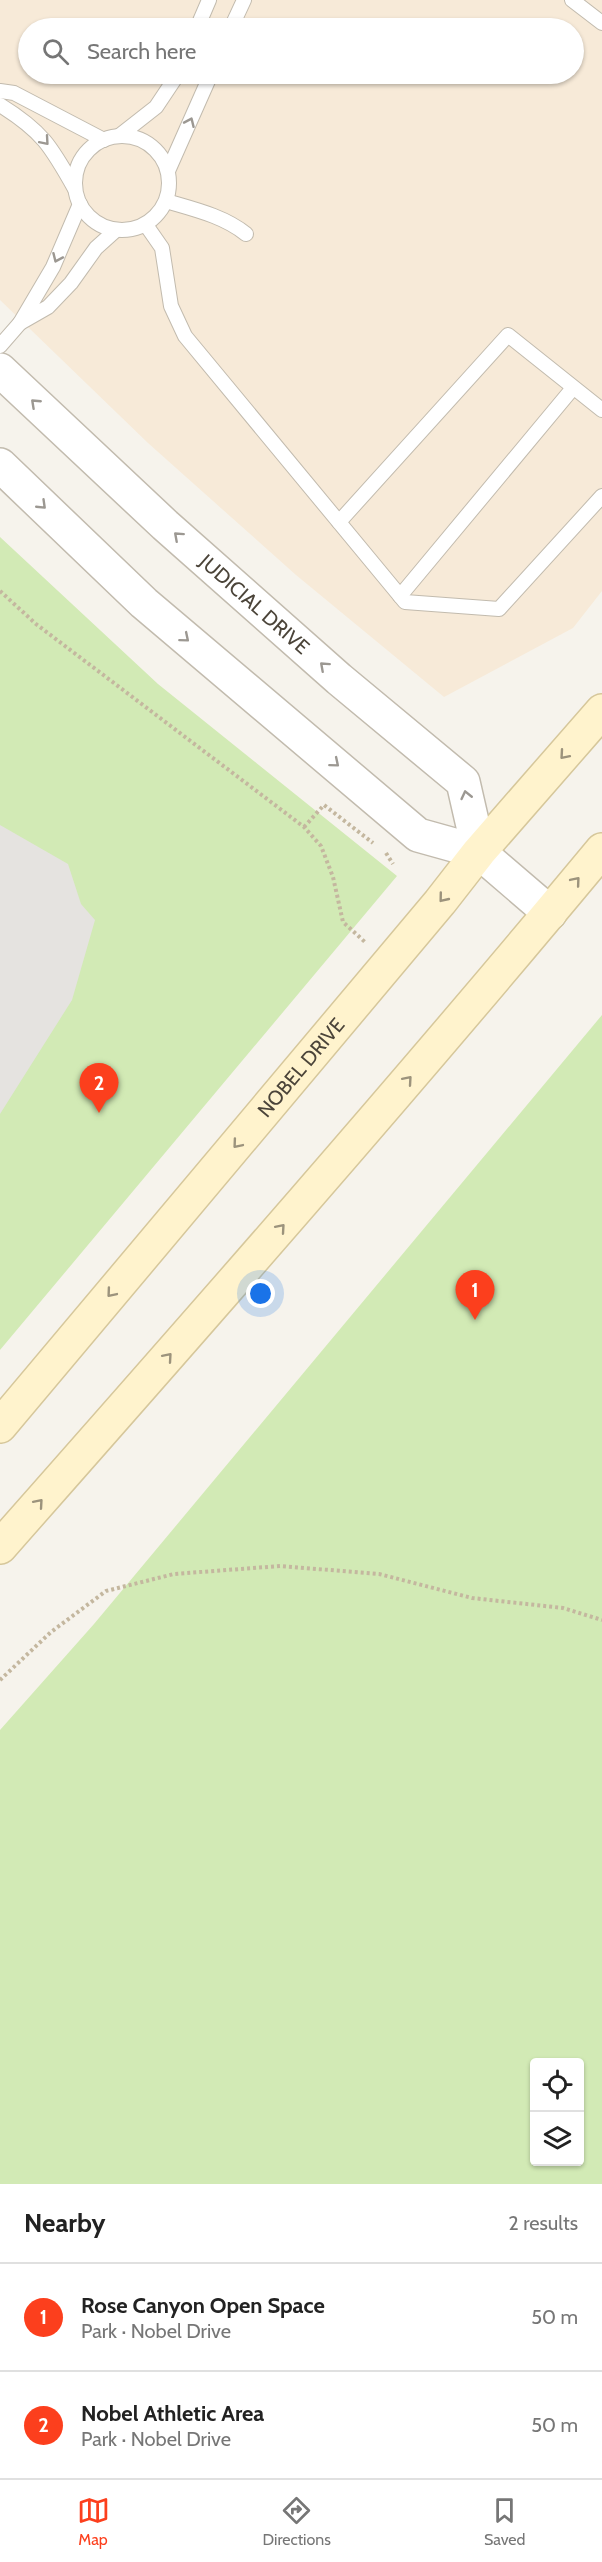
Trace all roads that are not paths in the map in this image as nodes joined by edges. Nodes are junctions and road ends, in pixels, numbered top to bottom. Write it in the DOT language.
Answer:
graph roads {
  1 [pos="209,0"];
  2 [pos="244,0"];
  3 [pos="572,0"];
  4 [pos="201,18"];
  5 [pos="236,18"];
  6 [pos="602,23"];
  7 [pos="171,84"];
  8 [pos="207,84"];
  9 [pos="0,91"];
  10 [pos="0,105"];
  11 [pos="119,136"];
  12 [pos="104,140"];
  13 [pos="168,171"];
  14 [pos="75,190"];
  15 [pos="166,201"];
  16 [pos="80,204"];
  17 [pos="146,225"];
  18 [pos="116,230"];
  19 [pos="246,234"];
  20 [pos="20,323"];
  21 [pos="0,346"];
  22 [pos="0,370"];
  23 [pos="573,388"];
  24 [pos="602,410"];
  25 [pos="0,465"];
  26 [pos="602,496"];
  27 [pos="339,522"];
  28 [pos="400,596"];
  29 [pos="602,711"];
  30 [pos="602,850"];
  31 [pos="479,852"];
  32 [pos="550,913"];
  33 [pos="0,1426"];
  34 [pos="0,1547"];
  1 -- 4 [label="lane"];
  2 -- 5 [label="lane"];
  3 -- 6 [label="lane"];
  7 -- 11 [label="lane"];
  13 -- 8 [label="lane, one-way"];
  9 -- 12 [label="lane"];
  10 -- 14 [label="lane, one-way"];
  11 -- 12 [label="lane"];
  11 -- 13 [label="lane"];
  12 -- 14 [label="lane"];
  13 -- 15 [label="lane"];
  14 -- 16 [label="lane"];
  15 -- 17 [label="lane"];
  15 -- 19 [label="lane"];
  16 -- 18 [label="lane"];
  16 -- 20 [label="lane, one-way"];
  17 -- 18 [label="lane"];
  17 -- 27 [label="lane"];
  18 -- 20 [label="lane"];
  20 -- 21 [label="lane"];
  31 -- 22 [label="street, JUDICIAL DRIVE, one-way"];
  23 -- 24 [label="lane"];
  23 -- 27 [label="lane"];
  23 -- 28 [label="lane"];
  25 -- 31 [label="street, one-way"];
  26 -- 28 [label="lane"];
  27 -- 28 [label="lane"];
  29 -- 31 [label="main road, NOBEL DRIVE, one-way"];
  32 -- 30 [label="main road, one-way"];
  31 -- 32 [label="street"];
  31 -- 33 [label="main road, NOBEL DRIVE, one-way"];
  34 -- 32 [label="main road, one-way"];
}
